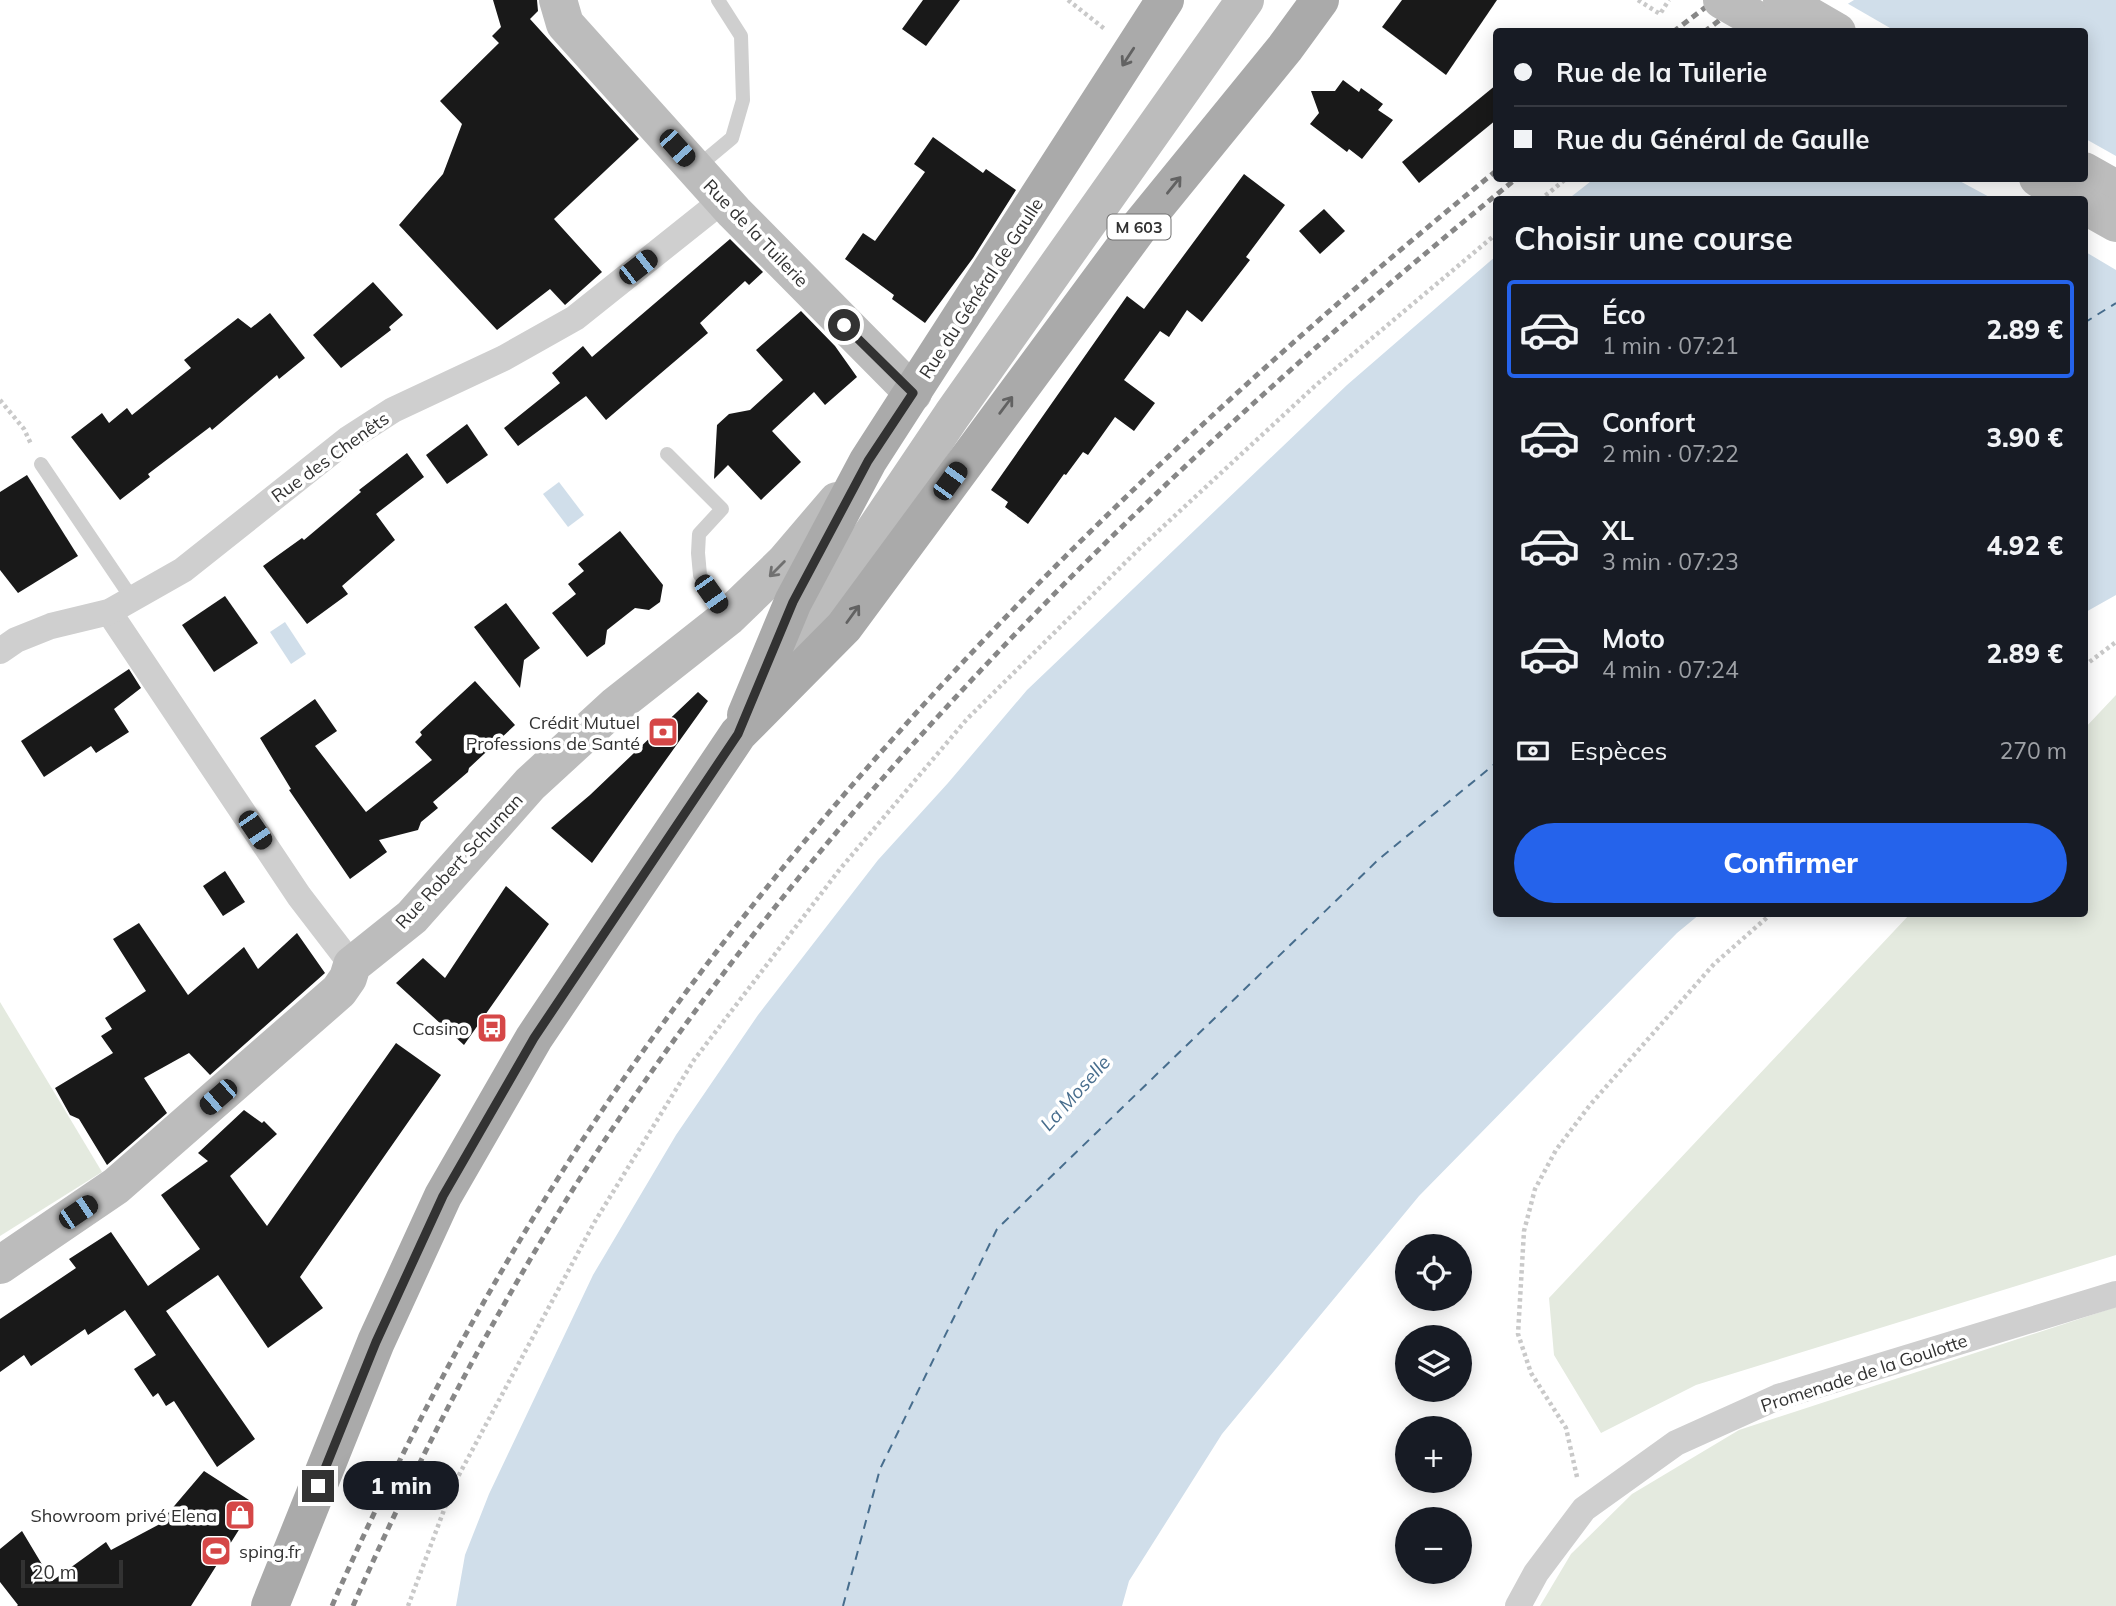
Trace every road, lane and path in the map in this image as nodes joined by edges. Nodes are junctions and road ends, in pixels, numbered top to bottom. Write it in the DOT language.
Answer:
graph roads {
  1 [pos="558,0"];
  2 [pos="718,0"];
  3 [pos="1068,0"];
  4 [pos="1165,0"];
  5 [pos="1245,0"];
  6 [pos="1321,0"];
  7 [pos="1638,0"];
  8 [pos="1722,0"];
  9 [pos="1782,0"];
  10 [pos="1667,2"];
  11 [pos="1770,28"];
  12 [pos="1830,28"];
  13 [pos="1132,51"];
  14 [pos="695,169"];
  15 [pos="2088,173"];
  16 [pos="1562,182"];
  17 [pos="2045,182"];
  18 [pos="2116,189"];
  19 [pos="1545,196"];
  20 [pos="2068,196"];
  21 [pos="723,200"];
  22 [pos="2088,207"];
  23 [pos="2116,223"];
  24 [pos="1493,237"];
  25 [pos="913,393"];
  26 [pos="0,400"];
  27 [pos="667,454"];
  28 [pos="868,461"];
  29 [pos="41,464"];
  30 [pos="133,600"];
  31 [pos="109,611"];
  32 [pos="728,617"];
  33 [pos="2116,642"];
  34 [pos="0,652"];
  35 [pos="2088,663"];
  36 [pos="738,734"];
  37 [pos="1768,917"];
  38 [pos="352,965"];
  39 [pos="0,1265"];
  40 [pos="2116,1294"];
  41 [pos="1584,1509"];
  42 [pos="270,1606"];
  43 [pos="408,1606"];
  44 [pos="1518,1606"];
  1 -- 14 [label="street, Rue de la Tuilerie"];
  2 -- 14 [label="lane"];
  3 -- 13 [label="path"];
  4 -- 13 [label="main road, Rue du Général de Gaulle / M 603"];
  5 -- 36 [label="street"];
  36 -- 6 [label="main road, Rue du Général de Gaulle / M 603, one-way"];
  7 -- 10 [label="path"];
  8 -- 11 [label="street, bridge"];
  9 -- 12 [label="street, bridge"];
  13 -- 25 [label="main road, Rue du Général de Gaulle / M 603, one-way"];
  14 -- 21 [label="street, Rue de la Tuilerie"];
  15 -- 18 [label="street"];
  16 -- 19 [label="path"];
  17 -- 20 [label="street"];
  21 -- 25 [label="street, Rue de la Tuilerie"];
  21 -- 30 [label="street, Rue des Chenêts"];
  22 -- 23 [label="street"];
  24 -- 43 [label="path"];
  25 -- 28 [label="main road, Rue du Général de Gaulle / M 603"];
  26 -- 29 [label="path"];
  27 -- 32 [label="lane"];
  28 -- 32 [label="street, Rue Robert Schuman, one-way"];
  28 -- 36 [label="main road, Rue du Général de Gaulle / M 603"];
  29 -- 30 [label="lane"];
  30 -- 31 [label="street, Rue des Chenêts"];
  31 -- 34 [label="street, Rue des Chenêts"];
  31 -- 38 [label="street"];
  32 -- 38 [label="street, Rue Robert Schuman"];
  33 -- 35 [label="path"];
  36 -- 42 [label="main road, Rue du Général de Gaulle / M 603"];
  37 -- 41 [label="path"];
  38 -- 39 [label="street, Rue Robert Schuman"];
  40 -- 41 [label="street, Promenade de la Goulotte"];
  41 -- 44 [label="street, Promenade de la Goulotte"];
}
